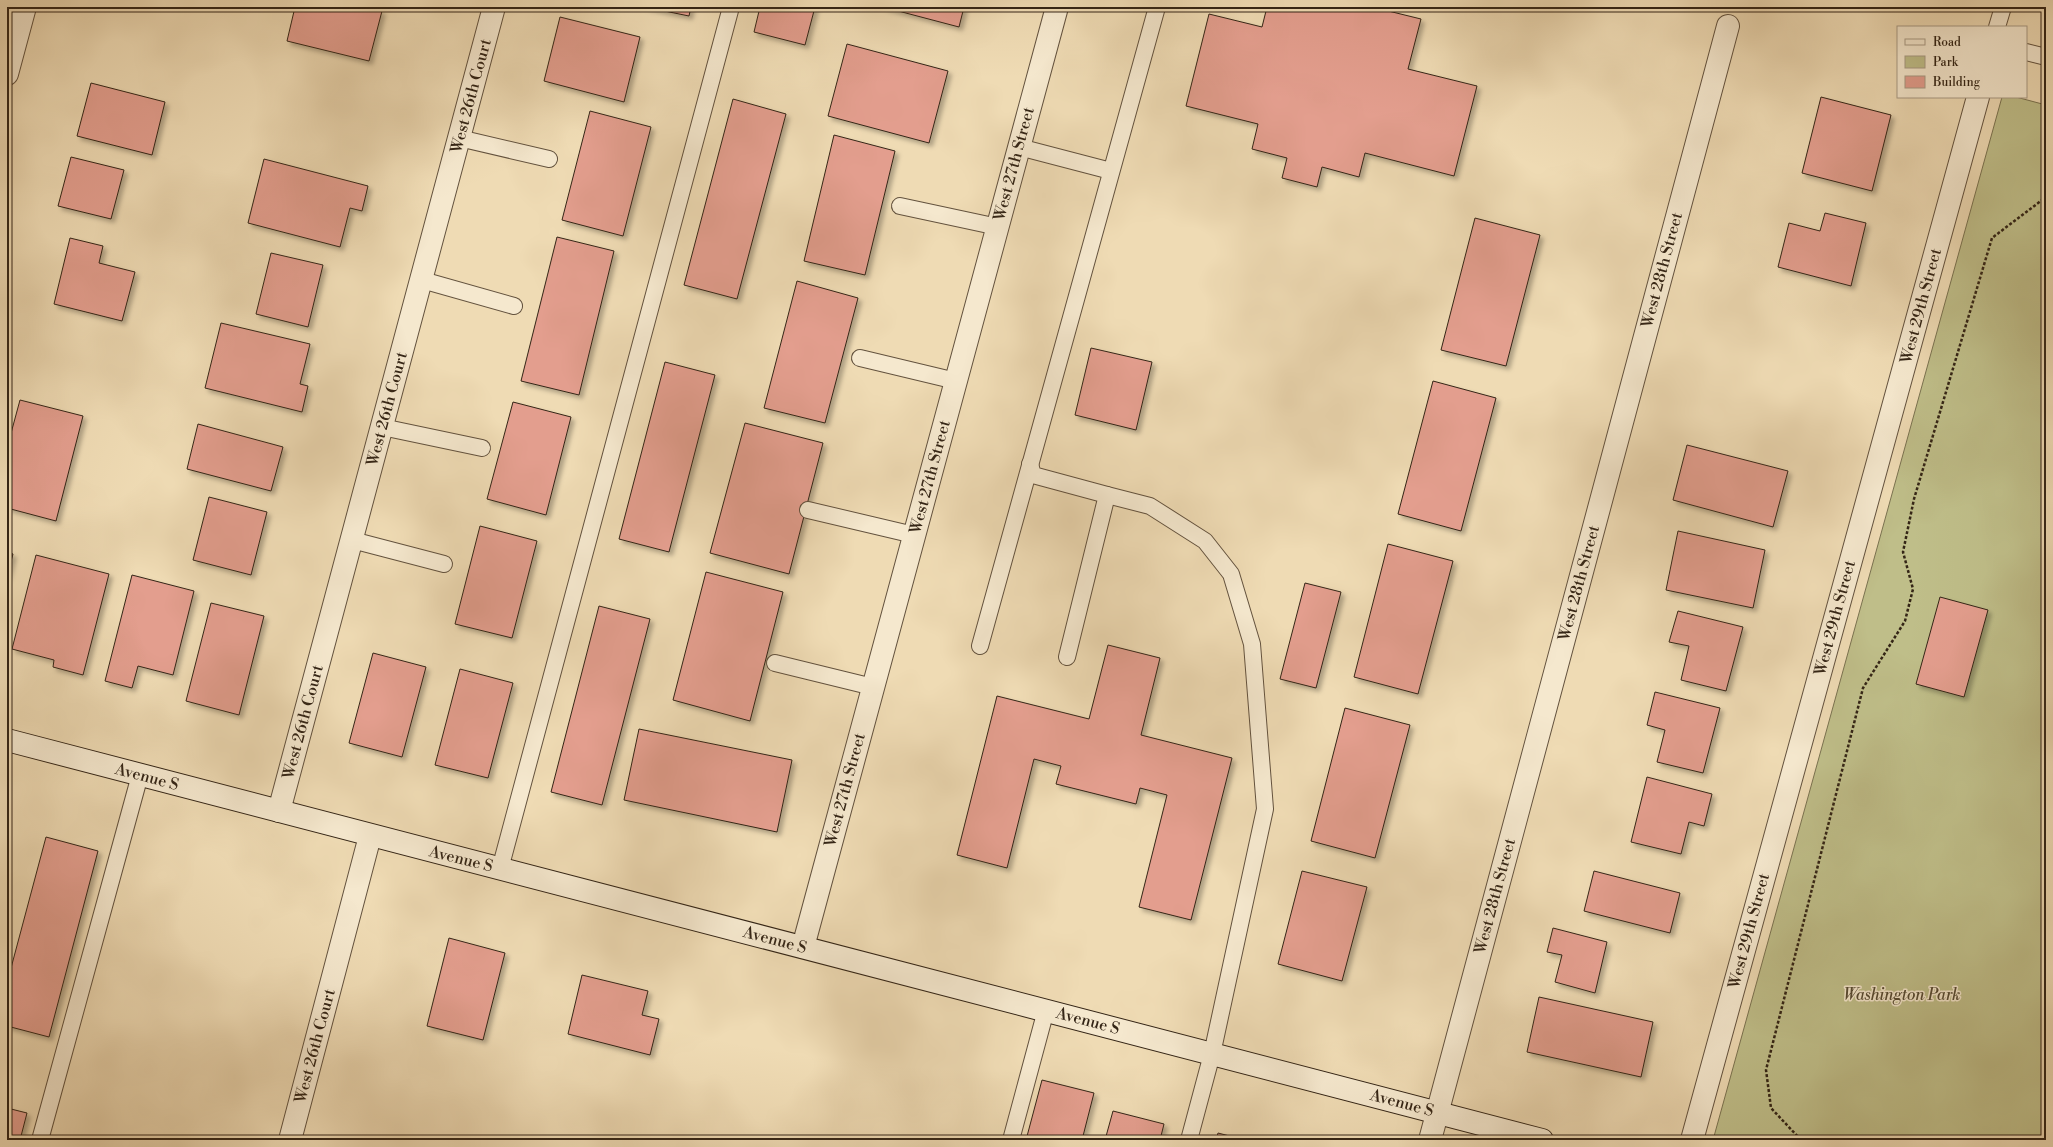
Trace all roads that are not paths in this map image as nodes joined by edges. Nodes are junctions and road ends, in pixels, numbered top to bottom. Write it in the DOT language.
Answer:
graph roads {
  1 [pos="25,7"];
  2 [pos="494,7"];
  3 [pos="731,7"];
  4 [pos="1057,7"];
  5 [pos="1157,7"];
  6 [pos="2003,7"];
  7 [pos="1728,26"];
  8 [pos="1998,26"];
  9 [pos="2027,52"];
  10 [pos="2046,57"];
  11 [pos="7,74"];
  12 [pos="1978,98"];
  13 [pos="459,138"];
  14 [pos="1019,147"];
  15 [pos="549,159"];
  16 [pos="1111,171"];
  17 [pos="900,206"];
  18 [pos="998,227"];
  19 [pos="422,280"];
  20 [pos="514,306"];
  21 [pos="860,358"];
  22 [pos="956,381"];
  23 [pos="382,427"];
  24 [pos="482,448"];
  25 [pos="1030,464"];
  26 [pos="1107,495"];
  27 [pos="808,510"];
  28 [pos="914,535"];
  29 [pos="352,540"];
  30 [pos="444,564"];
  31 [pos="980,646"];
  32 [pos="1067,657"];
  33 [pos="775,663"];
  34 [pos="873,687"];
  35 [pos="7,740"];
  36 [pos="140,775"];
  37 [pos="279,811"];
  38 [pos="370,836"];
  39 [pos="500,869"];
  40 [pos="803,947"];
  41 [pos="1046,1010"];
  42 [pos="1212,1054"];
  43 [pos="1437,1112"];
  44 [pos="40,1140"];
  45 [pos="290,1140"];
  46 [pos="1012,1140"];
  47 [pos="1189,1140"];
  48 [pos="1430,1140"];
  49 [pos="1542,1140"];
  50 [pos="1692,1140"];
  1 -- 11 [label="street"];
  2 -- 13 [label="street, West 26th Court"];
  3 -- 39 [label="lane"];
  4 -- 14 [label="street, West 27th Street"];
  5 -- 16 [label="lane"];
  6 -- 8 [label="lane"];
  7 -- 43 [label="street, West 28th Street"];
  9 -- 10 [label="lane"];
  12 -- 50 [label="street, West 29th Street"];
  13 -- 15 [label="lane"];
  13 -- 19 [label="street, West 26th Court"];
  14 -- 16 [label="lane"];
  14 -- 18 [label="street, West 27th Street"];
  16 -- 25 [label="lane"];
  17 -- 18 [label="lane"];
  18 -- 22 [label="street, West 27th Street"];
  19 -- 20 [label="lane"];
  19 -- 23 [label="street, West 26th Court"];
  21 -- 22 [label="lane"];
  22 -- 28 [label="street, West 27th Street"];
  23 -- 24 [label="lane"];
  23 -- 29 [label="street, West 26th Court"];
  25 -- 26 [label="lane"];
  25 -- 31 [label="lane"];
  26 -- 32 [label="lane"];
  26 -- 42 [label="lane"];
  27 -- 28 [label="lane"];
  28 -- 34 [label="street, West 27th Street"];
  29 -- 30 [label="lane"];
  29 -- 37 [label="street, West 26th Court"];
  33 -- 34 [label="lane"];
  34 -- 40 [label="street, West 27th Street"];
  35 -- 36 [label="street, Avenue S"];
  36 -- 37 [label="street, Avenue S"];
  36 -- 44 [label="lane"];
  37 -- 38 [label="street, Avenue S"];
  38 -- 39 [label="street, Avenue S"];
  38 -- 45 [label="street, West 26th Court"];
  39 -- 40 [label="street, Avenue S"];
  40 -- 41 [label="street, Avenue S"];
  41 -- 42 [label="street, Avenue S"];
  41 -- 46 [label="lane"];
  42 -- 43 [label="street, Avenue S"];
  42 -- 47 [label="lane"];
  43 -- 48 [label="street, West 28th Street"];
  43 -- 49 [label="street, Avenue S"];
}
